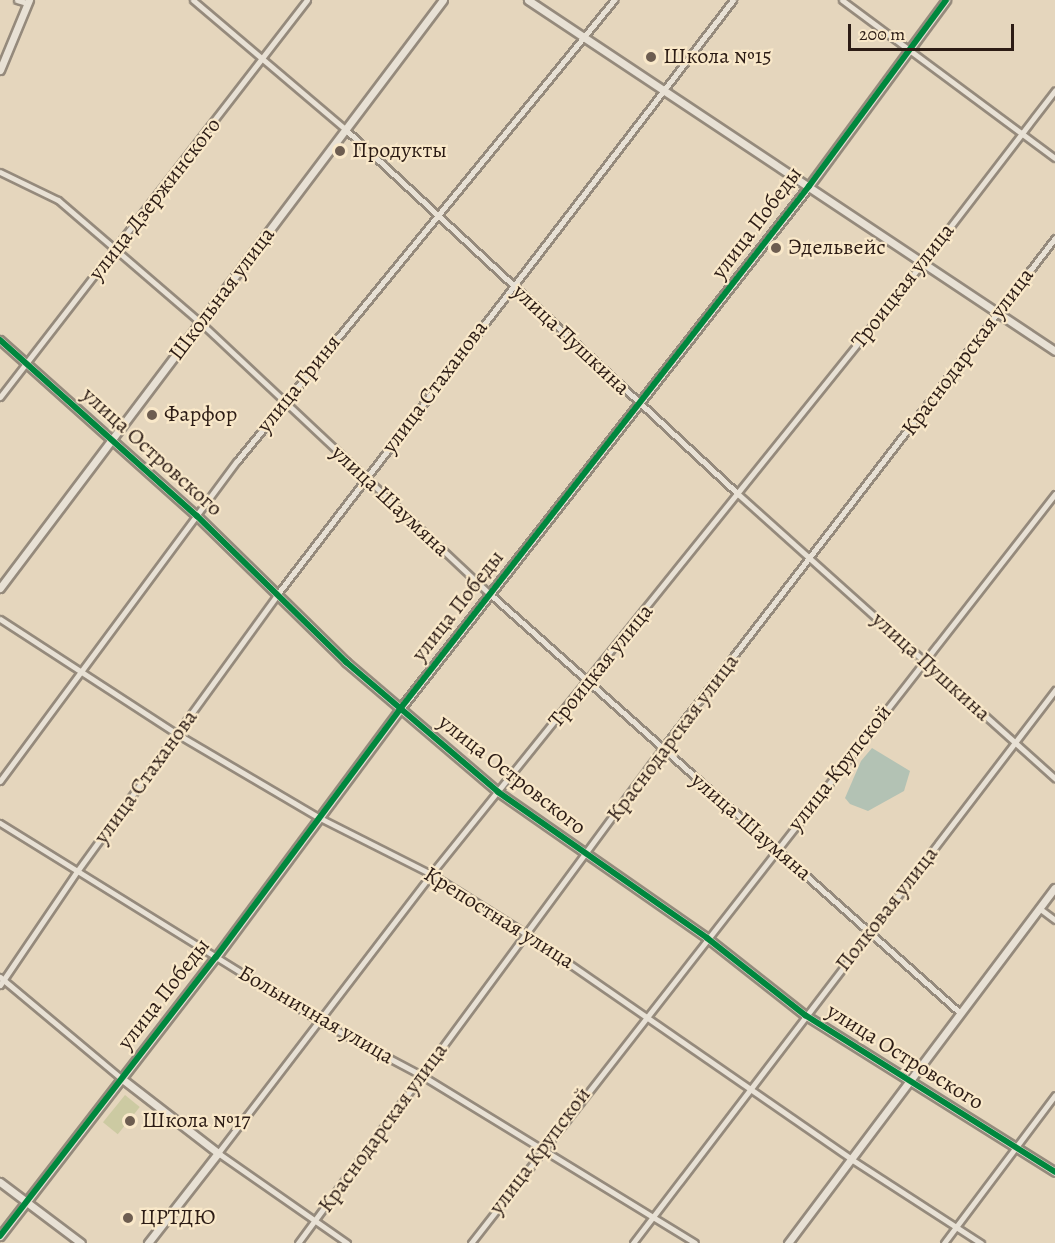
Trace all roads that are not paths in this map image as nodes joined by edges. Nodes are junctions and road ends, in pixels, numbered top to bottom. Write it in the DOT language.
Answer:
graph roads {
  1 [pos="17,0"];
  2 [pos="193,0"];
  3 [pos="307,0"];
  4 [pos="443,0"];
  5 [pos="528,0"];
  6 [pos="614,0"];
  7 [pos="732,0"];
  8 [pos="842,0"];
  9 [pos="946,0"];
  10 [pos="28,2"];
  11 [pos="584,36"];
  12 [pos="910,48"];
  13 [pos="265,58"];
  14 [pos="0,70"];
  15 [pos="665,90"];
  16 [pos="1055,90"];
  17 [pos="345,129"];
  18 [pos="1022,132"];
  19 [pos="1055,158"];
  20 [pos="0,172"];
  21 [pos="808,186"];
  22 [pos="437,213"];
  23 [pos="1055,238"];
  24 [pos="116,250"];
  25 [pos="924,261"];
  26 [pos="511,286"];
  27 [pos="998,313"];
  28 [pos="201,323"];
  29 [pos="0,340"];
  30 [pos="1055,351"];
  31 [pos="25,363"];
  32 [pos="0,397"];
  33 [pos="285,401"];
  34 [pos="640,404"];
  35 [pos="112,439"];
  36 [pos="365,478"];
  37 [pos="738,494"];
  38 [pos="1055,494"];
  39 [pos="197,516"];
  40 [pos="810,558"];
  41 [pos="0,588"];
  42 [pos="490,594"];
  43 [pos="276,596"];
  44 [pos="0,619"];
  45 [pos="925,660"];
  46 [pos="79,674"];
  47 [pos="589,681"];
  48 [pos="1055,690"];
  49 [pos="400,709"];
  50 [pos="177,734"];
  51 [pos="1015,743"];
  52 [pos="662,749"];
  53 [pos="1055,778"];
  54 [pos="0,781"];
  55 [pos="498,792"];
  56 [pos="318,818"];
  57 [pos="0,823"];
  58 [pos="776,849"];
  59 [pos="586,854"];
  60 [pos="78,870"];
  61 [pos="431,874"];
  62 [pos="1055,888"];
  63 [pos="1039,908"];
  64 [pos="1055,920"];
  65 [pos="870,932"];
  66 [pos="525,933"];
  67 [pos="707,938"];
  68 [pos="216,957"];
  69 [pos="1,980"];
  70 [pos="959,1012"];
  71 [pos="647,1014"];
  72 [pos="805,1016"];
  73 [pos="319,1021"];
  74 [pos="421,1075"];
  75 [pos="122,1078"];
  76 [pos="909,1080"];
  77 [pos="752,1087"];
  78 [pos="1055,1095"];
  79 [pos="1016,1147"];
  80 [pos="540,1150"];
  81 [pos="218,1153"];
  82 [pos="851,1159"];
  83 [pos="1055,1172"];
  84 [pos="0,1182"];
  85 [pos="26,1201"];
  86 [pos="653,1216"];
  87 [pos="315,1220"];
  88 [pos="957,1228"];
  89 [pos="0,1236"];
  90 [pos="81,1243"];
  91 [pos="148,1243"];
  92 [pos="298,1243"];
  93 [pos="347,1243"];
  94 [pos="471,1243"];
  95 [pos="633,1243"];
  96 [pos="695,1243"];
  97 [pos="788,1243"];
  98 [pos="945,1243"];
  99 [pos="981,1243"];
  1 -- 10 [label="street"];
  2 -- 13 [label="street, улица Пушкина"];
  3 -- 13 [label="street, улица Дзержинского"];
  4 -- 17 [label="street, Школьная улица"];
  5 -- 11 [label="street"];
  6 -- 11 [label="street, улица Гриня"];
  7 -- 15 [label="street, улица Стаханова"];
  8 -- 12 [label="street"];
  9 -- 12 [label="street, улица Победы"];
  10 -- 14 [label="street"];
  11 -- 15 [label="street"];
  11 -- 22 [label="street, улица Гриня"];
  12 -- 18 [label="street"];
  12 -- 21 [label="street, улица Победы"];
  13 -- 17 [label="street, улица Пушкина"];
  13 -- 24 [label="street, улица Дзержинского"];
  15 -- 21 [label="street"];
  15 -- 26 [label="street, улица Стаханова"];
  16 -- 18 [label="street, Троицкая улица"];
  17 -- 22 [label="street, улица Пушкина"];
  17 -- 28 [label="street, Школьная улица"];
  18 -- 19 [label="street"];
  18 -- 25 [label="street, Троицкая улица"];
  20 -- 24 [label="street, улица Шаумяна"];
  21 -- 25 [label="street"];
  21 -- 34 [label="street, улица Победы"];
  22 -- 26 [label="street, улица Пушкина"];
  22 -- 33 [label="street, улица Гриня"];
  23 -- 27 [label="street, Краснодарская улица"];
  24 -- 28 [label="street, улица Шаумяна"];
  24 -- 31 [label="street, улица Дзержинского"];
  25 -- 27 [label="street"];
  25 -- 37 [label="street, Троицкая улица"];
  26 -- 34 [label="street, улица Пушкина"];
  26 -- 36 [label="street, улица Стаханова"];
  27 -- 30 [label="street"];
  27 -- 40 [label="street, Краснодарская улица"];
  28 -- 33 [label="street, улица Шаумяна"];
  28 -- 35 [label="street, Школьная улица"];
  29 -- 31 [label="street, улица Островского"];
  31 -- 32 [label="street, улица Дзержинского"];
  31 -- 35 [label="street, улица Островского"];
  33 -- 36 [label="street, улица Шаумяна"];
  33 -- 39 [label="street, улица Гриня"];
  34 -- 37 [label="street, улица Пушкина"];
  34 -- 42 [label="street, улица Победы"];
  35 -- 39 [label="street, улица Островского"];
  35 -- 41 [label="street, Школьная улица"];
  36 -- 42 [label="street, улица Шаумяна"];
  36 -- 43 [label="street, улица Стаханова"];
  37 -- 40 [label="street, улица Пушкина"];
  37 -- 47 [label="street, Троицкая улица"];
  38 -- 45 [label="street, улица Крупской"];
  39 -- 43 [label="street, улица Островского"];
  39 -- 46 [label="street, улица Гриня"];
  40 -- 45 [label="street, улица Пушкина"];
  40 -- 52 [label="street, Краснодарская улица"];
  42 -- 47 [label="street, улица Шаумяна"];
  42 -- 49 [label="street, улица Победы"];
  43 -- 49 [label="street, улица Островского"];
  43 -- 50 [label="street, улица Стаханова"];
  44 -- 46 [label="street, Крепостная улица"];
  45 -- 51 [label="street, улица Пушкина"];
  45 -- 58 [label="street, улица Крупской"];
  46 -- 50 [label="street, Крепостная улица"];
  46 -- 54 [label="street, улица Гриня"];
  47 -- 52 [label="street, улица Шаумяна"];
  47 -- 55 [label="street, Троицкая улица"];
  48 -- 51 [label="street, Полковая улица"];
  49 -- 55 [label="street, улица Островского"];
  49 -- 56 [label="street, улица Победы"];
  50 -- 56 [label="street, Крепостная улица"];
  50 -- 60 [label="street, улица Стаханова"];
  51 -- 53 [label="street, улица Пушкина"];
  51 -- 65 [label="street, Полковая улица"];
  52 -- 58 [label="street, улица Шаумяна"];
  52 -- 59 [label="street, Краснодарская улица"];
  55 -- 59 [label="street, улица Островского"];
  55 -- 61 [label="street, Троицкая улица"];
  56 -- 61 [label="street, Крепостная улица"];
  56 -- 68 [label="street, улица Победы"];
  57 -- 60 [label="street, Больничная улица"];
  58 -- 65 [label="street, улица Шаумяна"];
  58 -- 67 [label="street, улица Крупской"];
  59 -- 66 [label="street, Краснодарская улица"];
  59 -- 67 [label="street, улица Островского"];
  60 -- 68 [label="street, Больничная улица"];
  60 -- 69 [label="street, улица Стаханова"];
  61 -- 66 [label="street, Крепостная улица"];
  61 -- 73 [label="street, Троицкая улица"];
  62 -- 63 [label="street"];
  63 -- 64 [label="street"];
  63 -- 70 [label="street"];
  65 -- 70 [label="street, улица Шаумяна"];
  65 -- 72 [label="street, Полковая улица"];
  66 -- 71 [label="street, Крепостная улица"];
  66 -- 74 [label="street, Краснодарская улица"];
  67 -- 71 [label="street, улица Крупской"];
  67 -- 72 [label="street, улица Островского"];
  68 -- 73 [label="street, Больничная улица"];
  68 -- 75 [label="street, улица Победы"];
  69 -- 75 [label="street"];
  70 -- 76 [label="street"];
  71 -- 77 [label="street, Крепостная улица"];
  71 -- 80 [label="street, улица Крупской"];
  72 -- 76 [label="street, улица Островского"];
  72 -- 77 [label="street, Полковая улица"];
  73 -- 74 [label="street, Больничная улица"];
  73 -- 81 [label="street, Троицкая улица"];
  74 -- 80 [label="street, Больничная улица"];
  74 -- 87 [label="street, Краснодарская улица"];
  75 -- 81 [label="street"];
  75 -- 85 [label="street, улица Победы"];
  76 -- 79 [label="street, улица Островского"];
  76 -- 82 [label="street"];
  77 -- 82 [label="street, Крепостная улица"];
  77 -- 86 [label="street, Полковая улица"];
  78 -- 79 [label="street"];
  79 -- 83 [label="street, улица Островского"];
  79 -- 88 [label="street"];
  80 -- 86 [label="street, Больничная улица"];
  80 -- 94 [label="street, улица Крупской"];
  81 -- 87 [label="street"];
  81 -- 91 [label="street, Троицкая улица"];
  82 -- 88 [label="street, Крепостная улица"];
  82 -- 97 [label="street"];
  84 -- 85 [label="street"];
  85 -- 89 [label="street, улица Победы"];
  85 -- 90 [label="street"];
  86 -- 95 [label="street, Полковая улица"];
  86 -- 96 [label="street, Больничная улица"];
  87 -- 92 [label="street, Краснодарская улица"];
  87 -- 93 [label="street"];
  88 -- 98 [label="street"];
  88 -- 99 [label="street, Крепостная улица"];
}
